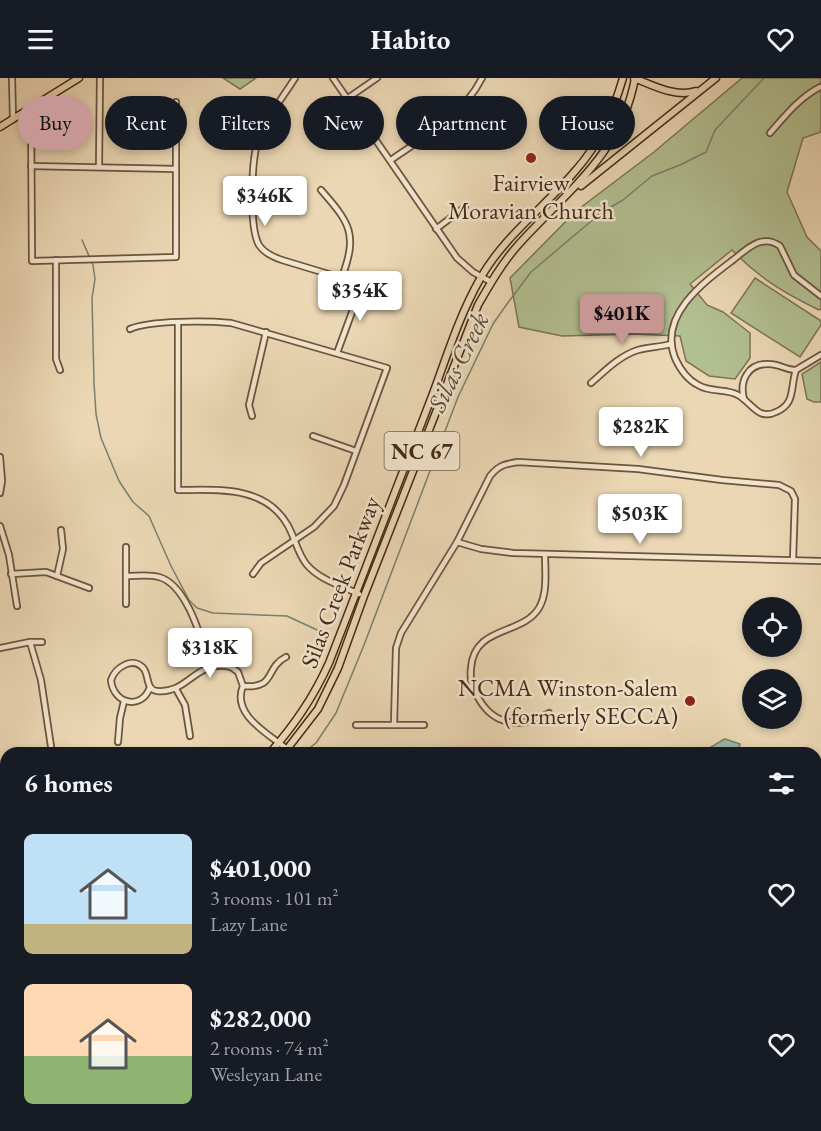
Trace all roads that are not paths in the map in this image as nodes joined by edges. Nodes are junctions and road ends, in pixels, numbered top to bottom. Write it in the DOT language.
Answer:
graph roads {
  1 [pos="12,78"];
  2 [pos="79,78"];
  3 [pos="100,78"];
  4 [pos="295,78"];
  5 [pos="333,78"];
  6 [pos="377,78"];
  7 [pos="482,78"];
  8 [pos="622,78"];
  9 [pos="634,78"];
  10 [pos="716,78"];
  11 [pos="821,88"];
  12 [pos="702,89"];
  13 [pos="50,96"];
  14 [pos="346,96"];
  15 [pos="351,96"];
  16 [pos="18,116"];
  17 [pos="13,119"];
  18 [pos="0,127"];
  19 [pos="771,134"];
  20 [pos="31,150"];
  21 [pos="176,150"];
  22 [pos="384,150"];
  23 [pos="391,160"];
  24 [pos="31,166"];
  25 [pos="99,167"];
  26 [pos="176,169"];
  27 [pos="321,190"];
  28 [pos="566,197"];
  29 [pos="465,207"];
  30 [pos="436,228"];
  31 [pos="56,260"];
  32 [pos="482,276"];
  33 [pos="342,277"];
  34 [pos="491,282"];
  35 [pos="362,285"];
  36 [pos="398,295"];
  37 [pos="821,296"];
  38 [pos="178,323"];
  39 [pos="130,329"];
  40 [pos="266,332"];
  41 [pos="671,344"];
  42 [pos="337,353"];
  43 [pos="821,355"];
  44 [pos="60,370"];
  45 [pos="796,370"];
  46 [pos="591,383"];
  47 [pos="744,400"];
  48 [pos="252,416"];
  49 [pos="314,436"];
  50 [pos="356,451"];
  51 [pos="0,457"];
  52 [pos="0,493"];
  53 [pos="0,526"];
  54 [pos="61,530"];
  55 [pos="294,541"];
  56 [pos="457,542"];
  57 [pos="126,547"];
  58 [pos="545,554"];
  59 [pos="793,560"];
  60 [pos="821,561"];
  61 [pos="11,574"];
  62 [pos="253,574"];
  63 [pos="57,576"];
  64 [pos="126,576"];
  65 [pos="89,588"];
  66 [pos="356,592"];
  67 [pos="364,596"];
  68 [pos="126,604"];
  69 [pos="16,606"];
  70 [pos="30,642"];
  71 [pos="42,642"];
  72 [pos="0,648"];
  73 [pos="286,657"];
  74 [pos="210,666"];
  75 [pos="243,686"];
  76 [pos="150,687"];
  77 [pos="176,689"];
  78 [pos="124,701"];
  79 [pos="549,713"];
  80 [pos="356,725"];
  81 [pos="394,725"];
  82 [pos="424,726"];
  83 [pos="190,736"];
  84 [pos="118,742"];
  85 [pos="279,743"];
  86 [pos="51,747"];
  87 [pos="275,747"];
  88 [pos="282,747"];
  89 [pos="288,747"];
  1 -- 17 [label="street"];
  2 -- 13 [label="main road"];
  3 -- 25 [label="street"];
  4 -- 33 [label="street"];
  5 -- 14 [label="street"];
  6 -- 15 [label="street"];
  7 -- 23 [label="street"];
  8 -- 32 [label="main road, Silas Creek Parkway / NC 67"];
  9 -- 12 [label="main road"];
  9 -- 28 [label="main road, Silas Creek Parkway"];
  10 -- 12 [label="main road, NC 67"];
  11 -- 19 [label="street"];
  12 -- 28 [label="main road, NC 67"];
  16 -- 17 [label="main road"];
  17 -- 18 [label="main road"];
  20 -- 24 [label="street"];
  21 -- 26 [label="street"];
  22 -- 23 [label="street"];
  23 -- 30 [label="street"];
  24 -- 25 [label="street"];
  24 -- 31 [label="street"];
  25 -- 26 [label="street"];
  26 -- 31 [label="street"];
  27 -- 33 [label="street"];
  28 -- 34 [label="main road, Silas Creek Parkway / NC 67"];
  29 -- 30 [label="street"];
  30 -- 32 [label="street"];
  31 -- 44 [label="street"];
  32 -- 34 [label="street"];
  32 -- 66 [label="main road, Silas Creek Parkway / NC 67"];
  33 -- 35 [label="street"];
  34 -- 67 [label="main road, Silas Creek Parkway / NC 67"];
  35 -- 36 [label="street"];
  35 -- 42 [label="street"];
  37 -- 41 [label="street"];
  38 -- 39 [label="street"];
  38 -- 40 [label="street"];
  38 -- 55 [label="street"];
  40 -- 42 [label="street"];
  40 -- 48 [label="street"];
  41 -- 46 [label="street"];
  41 -- 47 [label="street"];
  42 -- 50 [label="street"];
  43 -- 45 [label="street"];
  45 -- 47 [label="street"];
  45 -- 47 [label="street"];
  49 -- 50 [label="street"];
  50 -- 55 [label="street"];
  51 -- 52 [label="street"];
  53 -- 61 [label="street"];
  54 -- 63 [label="street"];
  55 -- 62 [label="street"];
  55 -- 66 [label="street"];
  56 -- 58 [label="street"];
  56 -- 59 [label="street"];
  56 -- 81 [label="street"];
  57 -- 64 [label="street"];
  58 -- 59 [label="street"];
  58 -- 79 [label="street"];
  59 -- 60 [label="street"];
  61 -- 63 [label="street"];
  61 -- 69 [label="street"];
  63 -- 65 [label="street"];
  64 -- 68 [label="street"];
  64 -- 74 [label="street"];
  66 -- 67 [label="street"];
  66 -- 85 [label="main road, Silas Creek Parkway / NC 67"];
  67 -- 89 [label="main road, Silas Creek Parkway / NC 67"];
  70 -- 71 [label="street"];
  70 -- 72 [label="street"];
  70 -- 86 [label="street"];
  73 -- 75 [label="street"];
  74 -- 75 [label="street"];
  74 -- 77 [label="street"];
  75 -- 85 [label="street"];
  76 -- 77 [label="street"];
  76 -- 78 [label="street"];
  76 -- 78 [label="street"];
  77 -- 83 [label="street"];
  78 -- 84 [label="street"];
  80 -- 81 [label="street"];
  81 -- 82 [label="street"];
  85 -- 87 [label="main road, Silas Creek Parkway / NC 67"];
  85 -- 88 [label="street"];
}
